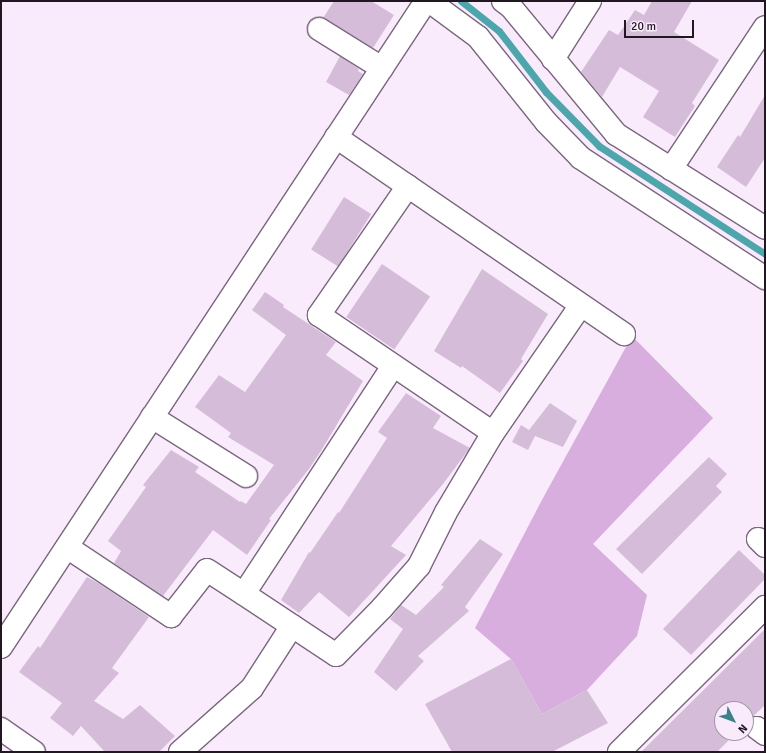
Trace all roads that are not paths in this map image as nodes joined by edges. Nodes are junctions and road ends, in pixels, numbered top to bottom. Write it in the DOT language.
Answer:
graph roads {
  1 [pos="427,1"];
  2 [pos="503,1"];
  3 [pos="590,1"];
  4 [pos="765,27"];
  5 [pos="319,28"];
  6 [pos="553,59"];
  7 [pos="382,68"];
  8 [pos="336,137"];
  9 [pos="671,169"];
  10 [pos="408,186"];
  11 [pos="765,228"];
  12 [pos="765,278"];
  13 [pos="581,305"];
  14 [pos="624,334"];
  15 [pos="393,366"];
  16 [pos="152,417"];
  17 [pos="493,433"];
  18 [pos="246,476"];
  19 [pos="67,547"];
  20 [pos="244,594"];
  21 [pos="765,607"];
  22 [pos="292,626"];
  23 [pos="1,647"];
  24 [pos="1,729"];
  25 [pos="34,752"];
  26 [pos="180,752"];
  27 [pos="619,752"];
  1 -- 7 [label="street"];
  1 -- 12 [label="street"];
  2 -- 6 [label="street"];
  3 -- 6 [label="street"];
  4 -- 9 [label="street"];
  5 -- 7 [label="street"];
  6 -- 9 [label="street"];
  7 -- 8 [label="street"];
  8 -- 10 [label="street"];
  8 -- 16 [label="street"];
  9 -- 11 [label="street"];
  10 -- 13 [label="street"];
  10 -- 15 [label="street"];
  13 -- 14 [label="street"];
  13 -- 17 [label="street"];
  15 -- 17 [label="street"];
  15 -- 20 [label="street"];
  16 -- 18 [label="street"];
  16 -- 19 [label="street"];
  17 -- 22 [label="street"];
  19 -- 20 [label="street"];
  19 -- 23 [label="street"];
  20 -- 22 [label="street"];
  21 -- 27 [label="street"];
  22 -- 26 [label="street"];
  24 -- 25 [label="street"];
}
